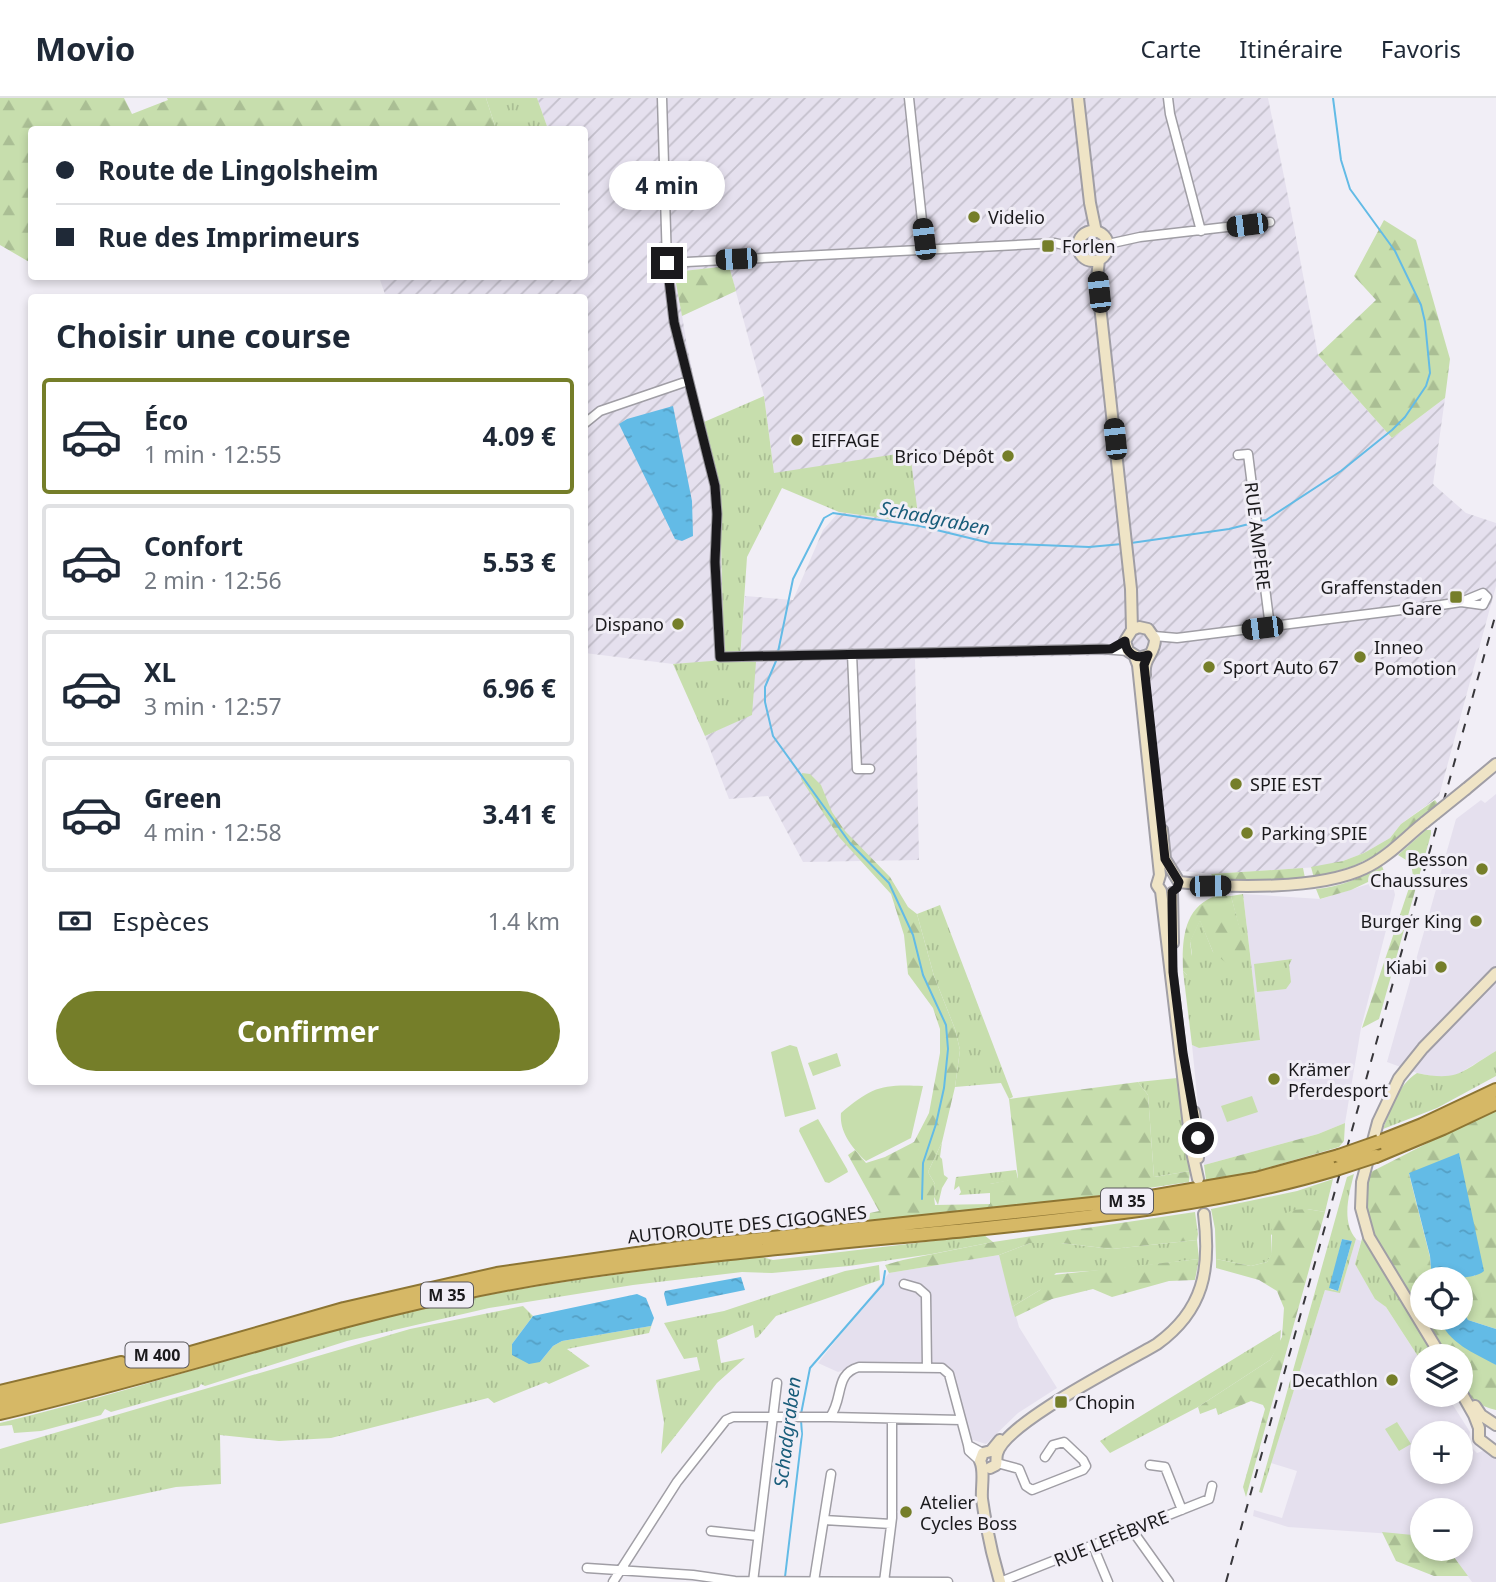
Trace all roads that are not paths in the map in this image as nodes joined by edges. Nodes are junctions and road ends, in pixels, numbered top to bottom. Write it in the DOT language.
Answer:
graph roads {
  1 [pos="662,98"];
  2 [pos="908,98"];
  3 [pos="1078,98"];
  4 [pos="1168,98"];
  5 [pos="1270,222"];
  6 [pos="1201,231"];
  7 [pos="1092,232"];
  8 [pos="1108,244"];
  9 [pos="1078,248"];
  10 [pos="925,249"];
  11 [pos="1095,260"];
  12 [pos="667,263"];
  13 [pos="688,381"];
  14 [pos="588,421"];
  15 [pos="1238,455"];
  16 [pos="1461,602"];
  17 [pos="1270,627"];
  18 [pos="1137,629"];
  19 [pos="1152,646"];
  20 [pos="1129,650"];
  21 [pos="852,654"];
  22 [pos="1496,764"];
  23 [pos="870,769"];
  24 [pos="1172,872"];
  25 [pos="1160,876"];
  26 [pos="1165,891"];
  27 [pos="1496,973"];
  28 [pos="1496,1090"];
  29 [pos="1496,1105"];
  30 [pos="1204,1214"];
  31 [pos="904,1284"];
  32 [pos="262,1332"];
  33 [pos="1434,1344"];
  34 [pos="928,1367"];
  35 [pos="777,1383"];
  36 [pos="0,1392"];
  37 [pos="0,1402"];
  38 [pos="1473,1403"];
  39 [pos="1470,1407"];
  40 [pos="0,1413"];
  41 [pos="773,1417"];
  42 [pos="830,1417"];
  43 [pos="892,1419"];
  44 [pos="961,1420"];
  45 [pos="1494,1424"];
  46 [pos="1479,1428"];
  47 [pos="1493,1446"];
  48 [pos="1045,1457"];
  49 [pos="989,1459"];
  50 [pos="1150,1465"];
  51 [pos="831,1474"];
  52 [pos="1212,1486"];
  53 [pos="1182,1510"];
  54 [pos="824,1520"];
  55 [pos="891,1524"];
  56 [pos="1132,1530"];
  57 [pos="712,1531"];
  58 [pos="758,1536"];
  59 [pos="1093,1546"];
  60 [pos="587,1568"];
  61 [pos="623,1569"];
  62 [pos="783,1581"];
  63 [pos="789,1581"];
  64 [pos="814,1581"];
  65 [pos="612,1582"];
  66 [pos="753,1582"];
  67 [pos="884,1582"];
  68 [pos="948,1582"];
  69 [pos="1000,1582"];
  70 [pos="1108,1582"];
  71 [pos="1169,1582"];
  1 -- 12 [label="street"];
  2 -- 10 [label="street"];
  3 -- 7 [label="main road"];
  4 -- 6 [label="street"];
  5 -- 6 [label="street"];
  6 -- 8 [label="street"];
  7 -- 8 [label="main road"];
  7 -- 9 [label="main road"];
  8 -- 11 [label="main road"];
  9 -- 10 [label="street"];
  9 -- 11 [label="main road"];
  10 -- 12 [label="street"];
  11 -- 18 [label="main road"];
  12 -- 13 [label="street"];
  13 -- 14 [label="street"];
  13 -- 21 [label="street"];
  15 -- 17 [label="street, RUE AMPÈRE"];
  16 -- 17 [label="street"];
  17 -- 19 [label="street"];
  18 -- 19 [label="main road"];
  18 -- 20 [label="main road"];
  19 -- 20 [label="main road"];
  19 -- 24 [label="main road"];
  20 -- 21 [label="street"];
  20 -- 25 [label="main road"];
  21 -- 23 [label="street"];
  22 -- 26 [label="main road, bridge"];
  24 -- 25 [label="main road"];
  24 -- 26 [label="main road"];
  25 -- 26 [label="main road"];
  26 -- 26 [label="main road"];
  27 -- 33 [label="main road"];
  28 -- 32 [label="highway, AUTOROUTE DES CIGOGNES / M 35, bridge"];
  29 -- 40 [label="highway, AUTOROUTE DES CIGOGNES / M 35, bridge"];
  30 -- 49 [label="main road"];
  31 -- 34 [label="street"];
  32 -- 36 [label="highway, M 400"];
  32 -- 37 [label="highway, AUTOROUTE DES CIGOGNES"];
  34 -- 42 [label="street"];
  34 -- 44 [label="street"];
  35 -- 41 [label="street"];
  38 -- 45 [label="main road"];
  39 -- 46 [label="main road"];
  41 -- 42 [label="street"];
  41 -- 58 [label="street"];
  41 -- 61 [label="street"];
  42 -- 43 [label="street"];
  43 -- 44 [label="street"];
  43 -- 55 [label="street"];
  44 -- 49 [label="street"];
  45 -- 46 [label="main road"];
  46 -- 47 [label="main road"];
  48 -- 49 [label="street"];
  49 -- 69 [label="main road"];
  50 -- 53 [label="street, RUE LEFÈBVRE"];
  51 -- 54 [label="street"];
  52 -- 53 [label="street, RUE LEFÈBVRE"];
  53 -- 56 [label="street, RUE LEFÈBVRE"];
  54 -- 55 [label="street"];
  54 -- 64 [label="street"];
  55 -- 67 [label="street"];
  56 -- 59 [label="street, RUE LEFÈBVRE"];
  56 -- 71 [label="street"];
  57 -- 58 [label="street"];
  58 -- 66 [label="street"];
  59 -- 69 [label="street, RUE LEFÈBVRE"];
  59 -- 70 [label="street"];
  60 -- 61 [label="street"];
  61 -- 65 [label="street"];
  61 -- 66 [label="street"];
  62 -- 63 [label="street"];
  62 -- 66 [label="street"];
  63 -- 64 [label="street"];
  64 -- 67 [label="street"];
  67 -- 68 [label="street"];
}
